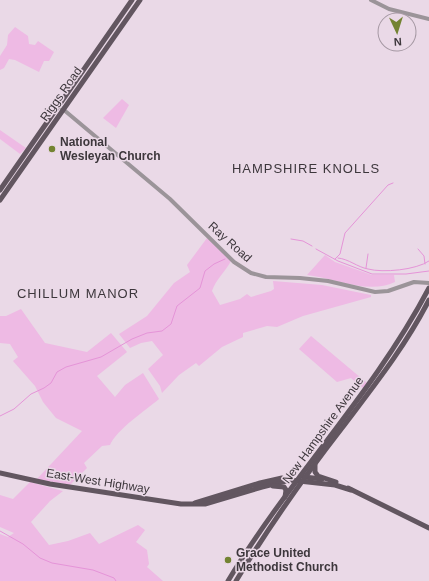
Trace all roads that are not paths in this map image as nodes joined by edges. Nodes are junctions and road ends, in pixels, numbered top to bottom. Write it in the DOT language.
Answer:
graph roads {
  1 [pos="132,0"];
  2 [pos="140,0"];
  3 [pos="371,0"];
  4 [pos="429,19"];
  5 [pos="58,105"];
  6 [pos="63,109"];
  7 [pos="0,190"];
  8 [pos="0,200"];
  9 [pos="429,283"];
  10 [pos="429,288"];
  11 [pos="429,300"];
  12 [pos="315,464"];
  13 [pos="0,473"];
  14 [pos="302,479"];
  15 [pos="336,482"];
  16 [pos="262,486"];
  17 [pos="350,490"];
  18 [pos="284,499"];
  19 [pos="193,504"];
  20 [pos="429,528"];
  21 [pos="228,581"];
  22 [pos="236,581"];
  1 -- 5 [label="main road, Riggs Road"];
  2 -- 6 [label="main road, Riggs Road"];
  3 -- 4 [label="street"];
  5 -- 6 [label="street, Ray Road"];
  5 -- 7 [label="main road, Riggs Road"];
  6 -- 8 [label="main road, Riggs Road"];
  6 -- 9 [label="street, Ray Road"];
  10 -- 14 [label="main road, New Hampshire Avenue"];
  11 -- 12 [label="main road, New Hampshire Avenue"];
  12 -- 14 [label="main road, New Hampshire Avenue"];
  12 -- 15 [label="main road"];
  13 -- 19 [label="main road, East-West Highway"];
  14 -- 15 [label="main road"];
  14 -- 16 [label="main road, East-West Highway"];
  14 -- 17 [label="main road"];
  14 -- 18 [label="main road, New Hampshire Avenue"];
  14 -- 19 [label="main road, East-West Highway"];
  14 -- 22 [label="main road, New Hampshire Avenue"];
  15 -- 17 [label="main road"];
  16 -- 18 [label="main road"];
  16 -- 19 [label="main road, East-West Highway"];
  17 -- 20 [label="main road"];
  18 -- 21 [label="main road, New Hampshire Avenue"];
}
